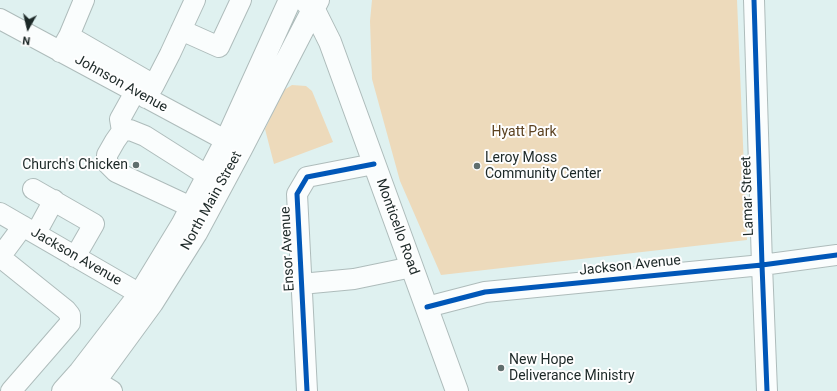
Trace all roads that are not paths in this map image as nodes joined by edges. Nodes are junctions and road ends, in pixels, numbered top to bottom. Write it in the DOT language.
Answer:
graph roads {
  1 [pos="84,0"];
  2 [pos="195,0"];
  3 [pos="240,0"];
  4 [pos="290,0"];
  5 [pos="754,0"];
  6 [pos="312,3"];
  7 [pos="0,19"];
  8 [pos="182,30"];
  9 [pos="64,44"];
  10 [pos="145,92"];
  11 [pos="122,131"];
  12 [pos="234,145"];
  13 [pos="374,164"];
  14 [pos="208,176"];
  15 [pos="33,189"];
  16 [pos="54,200"];
  17 [pos="191,207"];
  18 [pos="0,213"];
  19 [pos="29,230"];
  20 [pos="837,255"];
  21 [pos="0,257"];
  22 [pos="75,257"];
  23 [pos="762,265"];
  24 [pos="412,267"];
  25 [pos="301,284"];
  26 [pos="146,298"];
  27 [pos="427,308"];
  28 [pos="93,384"];
  29 [pos="12,391"];
  30 [pos="63,391"];
  31 [pos="305,391"];
  32 [pos="457,391"];
  33 [pos="767,391"];
  1 -- 9 [label="street"];
  2 -- 8 [label="street"];
  3 -- 8 [label="street"];
  4 -- 12 [label="main road, North Main Street"];
  5 -- 23 [label="street, Lamar Street"];
  6 -- 12 [label="main road, North Main Street"];
  6 -- 13 [label="main road, Monticello Road"];
  7 -- 9 [label="street, Johnson Avenue"];
  8 -- 10 [label="street"];
  9 -- 10 [label="street, Johnson Avenue"];
  10 -- 11 [label="street"];
  10 -- 12 [label="street, Johnson Avenue"];
  11 -- 14 [label="street"];
  11 -- 17 [label="street"];
  12 -- 14 [label="main road, North Main Street"];
  12 -- 26 [label="main road, North Main Street"];
  13 -- 24 [label="main road, Monticello Road"];
  13 -- 25 [label="street, Ensor Avenue"];
  14 -- 17 [label="main road, North Main Street"];
  15 -- 16 [label="street"];
  16 -- 19 [label="street"];
  16 -- 22 [label="street"];
  17 -- 26 [label="main road, North Main Street"];
  18 -- 19 [label="street, Jackson Avenue"];
  19 -- 21 [label="street"];
  19 -- 22 [label="street, Jackson Avenue"];
  20 -- 23 [label="street, Jackson Avenue"];
  21 -- 29 [label="street"];
  22 -- 26 [label="street, Jackson Avenue"];
  23 -- 27 [label="street, Jackson Avenue"];
  23 -- 33 [label="street, Lamar Street"];
  24 -- 25 [label="street"];
  24 -- 27 [label="main road, Monticello Road"];
  25 -- 31 [label="street, Ensor Avenue"];
  26 -- 28 [label="main road, North Main Street"];
  27 -- 32 [label="main road, Monticello Road"];
  28 -- 30 [label="main road, North Main Street"];
}
